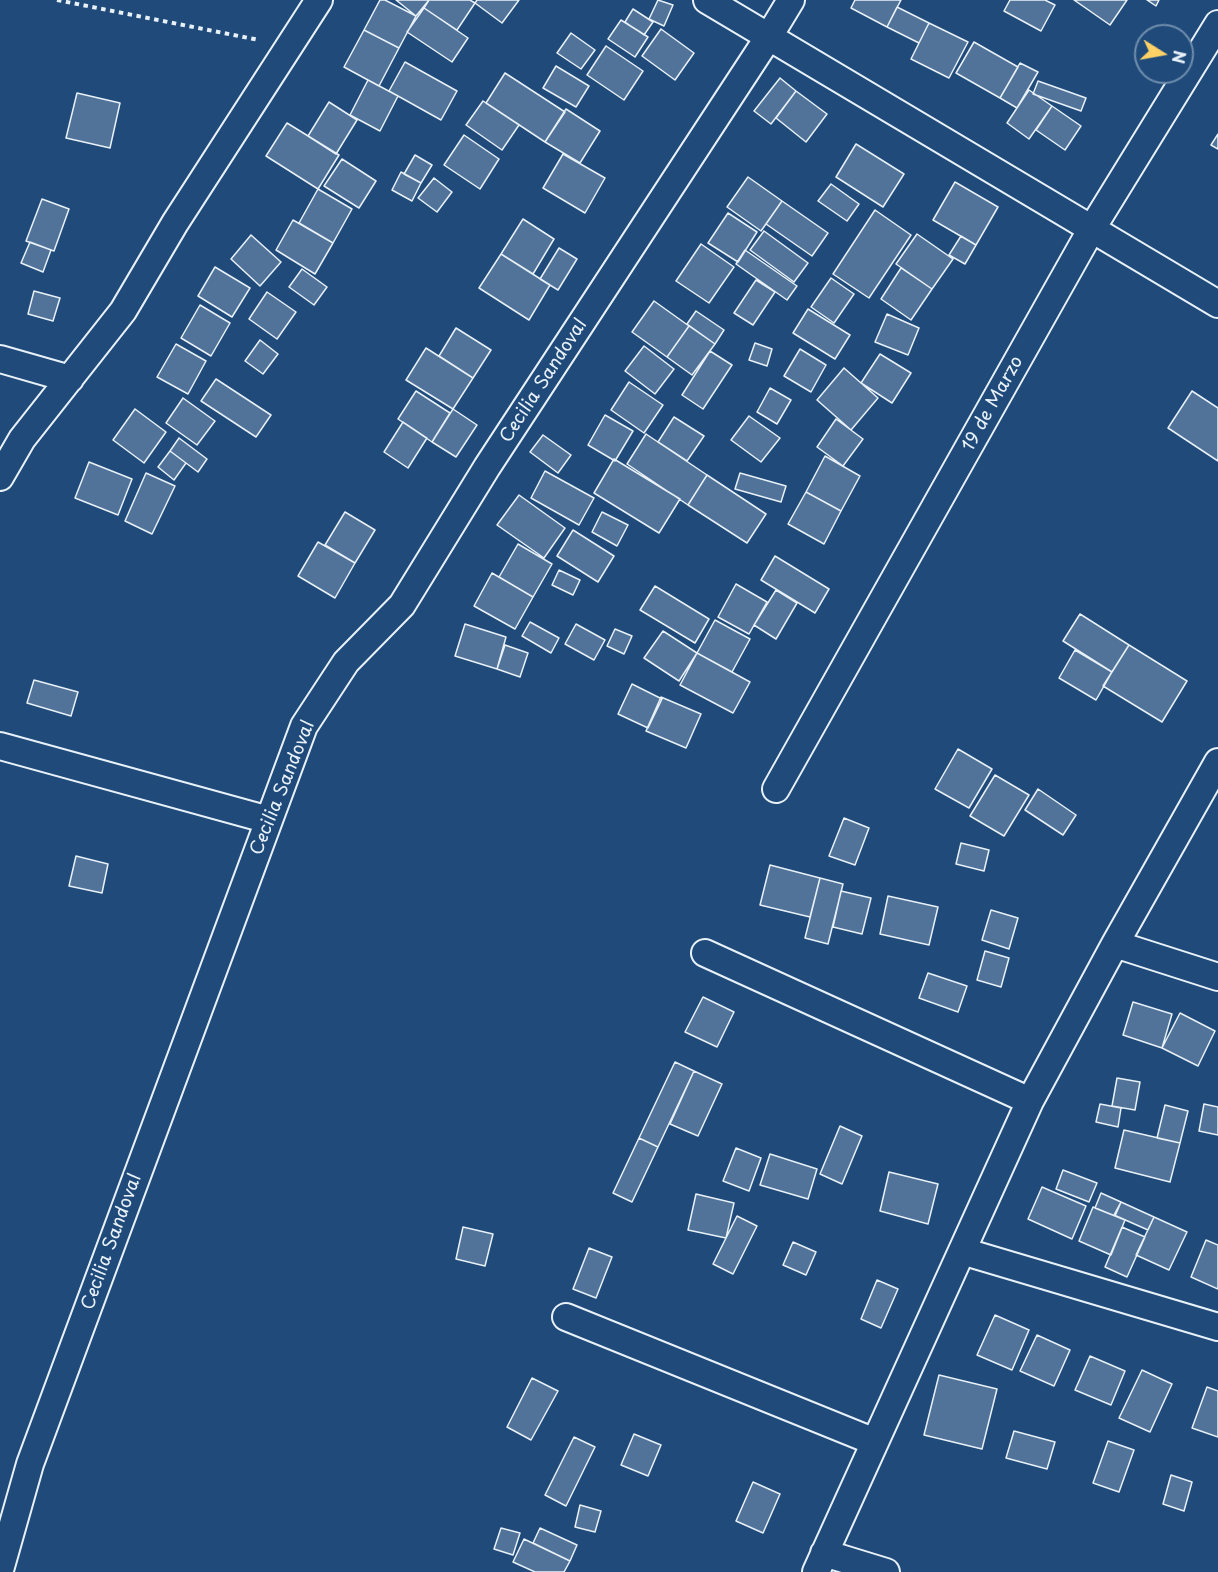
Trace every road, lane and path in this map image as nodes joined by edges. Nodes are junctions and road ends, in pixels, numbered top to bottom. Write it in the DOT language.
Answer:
graph roads {
  1 [pos="57,0"];
  2 [pos="319,0"];
  3 [pos="707,0"];
  4 [pos="791,0"];
  5 [pos="1218,24"];
  6 [pos="768,38"];
  7 [pos="289,46"];
  8 [pos="1090,230"];
  9 [pos="1218,304"];
  10 [pos="0,359"];
  11 [pos="70,379"];
  12 [pos="0,477"];
  13 [pos="0,746"];
  14 [pos="1218,762"];
  15 [pos="776,789"];
  16 [pos="269,820"];
  17 [pos="1115,944"];
  18 [pos="705,953"];
  19 [pos="1218,976"];
  20 [pos="1030,1101"];
  21 [pos="963,1251"];
  22 [pos="566,1317"];
  23 [pos="1218,1327"];
  24 [pos="875,1442"];
  25 [pos="820,1562"];
  26 [pos="0,1570"];
  27 [pos="886,1572"];
  1 -- 7 [label="path"];
  2 -- 7 [label="street"];
  3 -- 6 [label="street"];
  4 -- 6 [label="street, Cecilia Sandoval"];
  5 -- 8 [label="street, 19 de Marzo"];
  6 -- 8 [label="street"];
  6 -- 16 [label="street, Cecilia Sandoval"];
  7 -- 11 [label="street"];
  8 -- 9 [label="street"];
  8 -- 15 [label="street, 19 de Marzo"];
  10 -- 11 [label="street"];
  11 -- 12 [label="street"];
  13 -- 16 [label="street"];
  14 -- 17 [label="street"];
  16 -- 26 [label="street, Cecilia Sandoval"];
  17 -- 19 [label="street"];
  17 -- 20 [label="street"];
  18 -- 20 [label="street"];
  20 -- 21 [label="street"];
  21 -- 23 [label="street"];
  21 -- 24 [label="street"];
  22 -- 24 [label="street"];
  24 -- 25 [label="street"];
  25 -- 27 [label="street"];
}
